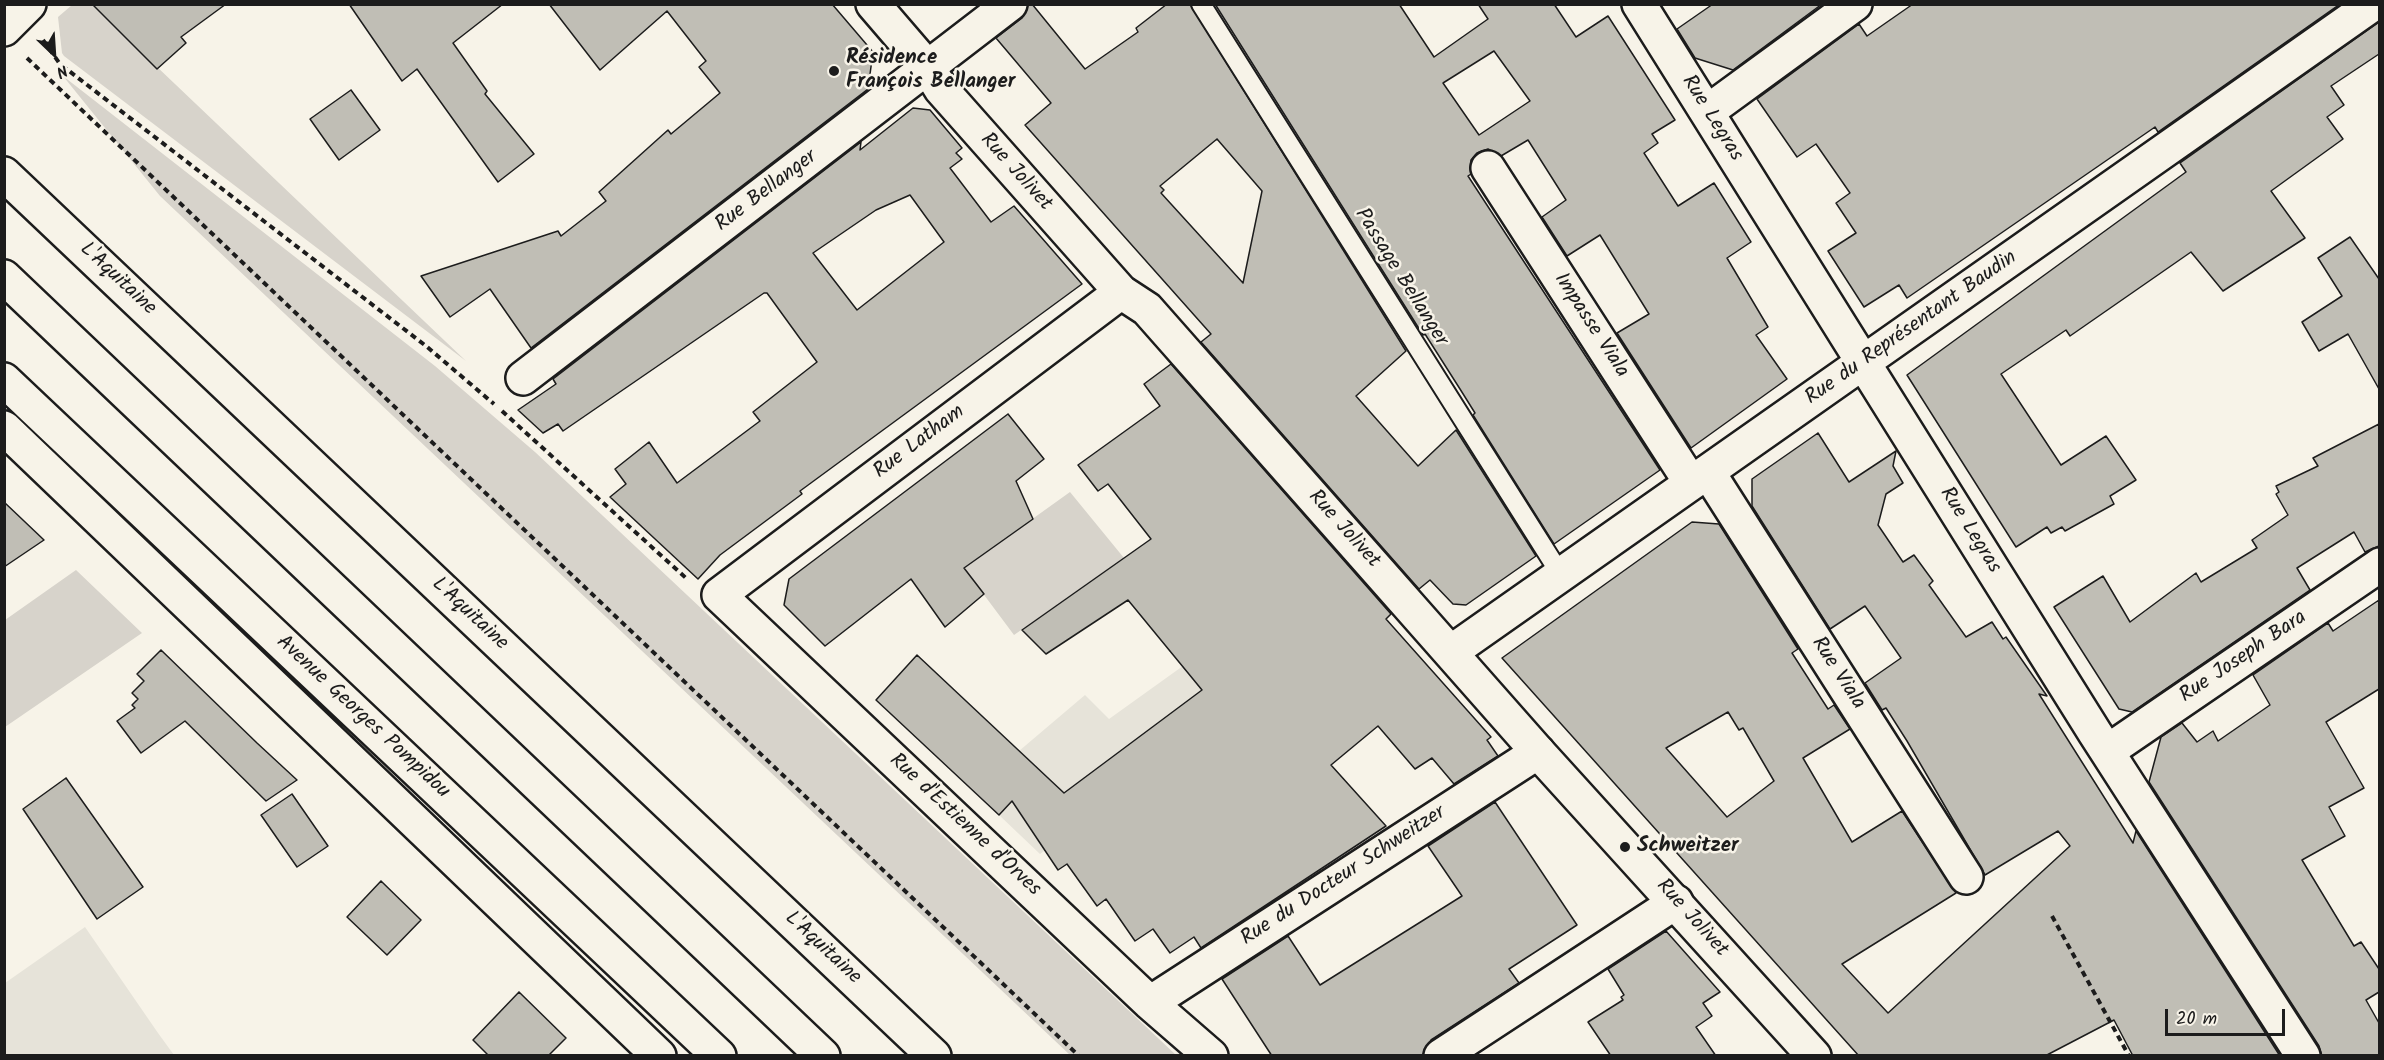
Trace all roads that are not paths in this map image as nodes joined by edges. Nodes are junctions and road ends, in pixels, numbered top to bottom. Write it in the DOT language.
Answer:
graph roads {
  1 [pos="873,4"];
  2 [pos="1010,4"];
  3 [pos="1202,4"];
  4 [pos="1639,4"];
  5 [pos="1856,4"];
  6 [pos="2373,4"];
  7 [pos="928,68"];
  8 [pos="1707,112"];
  9 [pos="1488,168"];
  10 [pos="4,174"];
  11 [pos="4,277"];
  12 [pos="1121,292"];
  13 [pos="1864,362"];
  14 [pos="523,378"];
  15 [pos="4,380"];
  16 [pos="4,428"];
  17 [pos="1700,478"];
  18 [pos="2379,565"];
  19 [pos="1561,575"];
  20 [pos="719,595"];
  21 [pos="1451,652"];
  22 [pos="2109,751"];
  23 [pos="1538,752"];
  24 [pos="1966,877"];
  25 [pos="1676,902"];
  26 [pos="1150,1003"];
  27 [pos="659,1056"];
  28 [pos="719,1056"];
  29 [pos="823,1056"];
  30 [pos="934,1056"];
  31 [pos="1210,1056"];
  32 [pos="1441,1056"];
  33 [pos="1814,1056"];
  34 [pos="2303,1056"];
  1 -- 7 [label="main road, Rue Jolivet"];
  2 -- 7 [label="main road, Rue Bellanger"];
  3 -- 19 [label="lane, Passage Bellanger"];
  4 -- 8 [label="main road, Rue Legras"];
  5 -- 8 [label="main road"];
  6 -- 13 [label="main road, Rue du Représentant Baudin"];
  7 -- 12 [label="main road, Rue Jolivet"];
  7 -- 14 [label="main road, Rue Bellanger"];
  8 -- 13 [label="main road, Rue Legras"];
  9 -- 17 [label="main road, Impasse Viala"];
  10 -- 30 [label="main road, L'Aquitaine"];
  11 -- 29 [label="main road"];
  12 -- 20 [label="main road, Rue Latham"];
  12 -- 21 [label="main road, Rue Jolivet"];
  13 -- 17 [label="main road, Rue du Représentant Baudin"];
  13 -- 22 [label="main road, Rue Legras"];
  15 -- 28 [label="main road, Avenue Georges Pompidou"];
  16 -- 27 [label="main road, Avenue Georges Pompidou"];
  17 -- 19 [label="main road, Rue du Représentant Baudin"];
  17 -- 24 [label="main road, Rue Viala"];
  18 -- 22 [label="main road, Rue Joseph Bara"];
  19 -- 21 [label="main road, Rue du Représentant Baudin"];
  20 -- 26 [label="main road, Rue d'Estienne d'Orves"];
  21 -- 23 [label="main road, Rue Jolivet"];
  22 -- 34 [label="main road, Rue Legras"];
  23 -- 25 [label="main road, Rue Jolivet"];
  23 -- 26 [label="main road, Rue du Docteur Schweitzer"];
  25 -- 32 [label="main road"];
  25 -- 33 [label="main road, Rue Jolivet"];
  26 -- 31 [label="main road, Rue d'Estienne d'Orves"];
}
